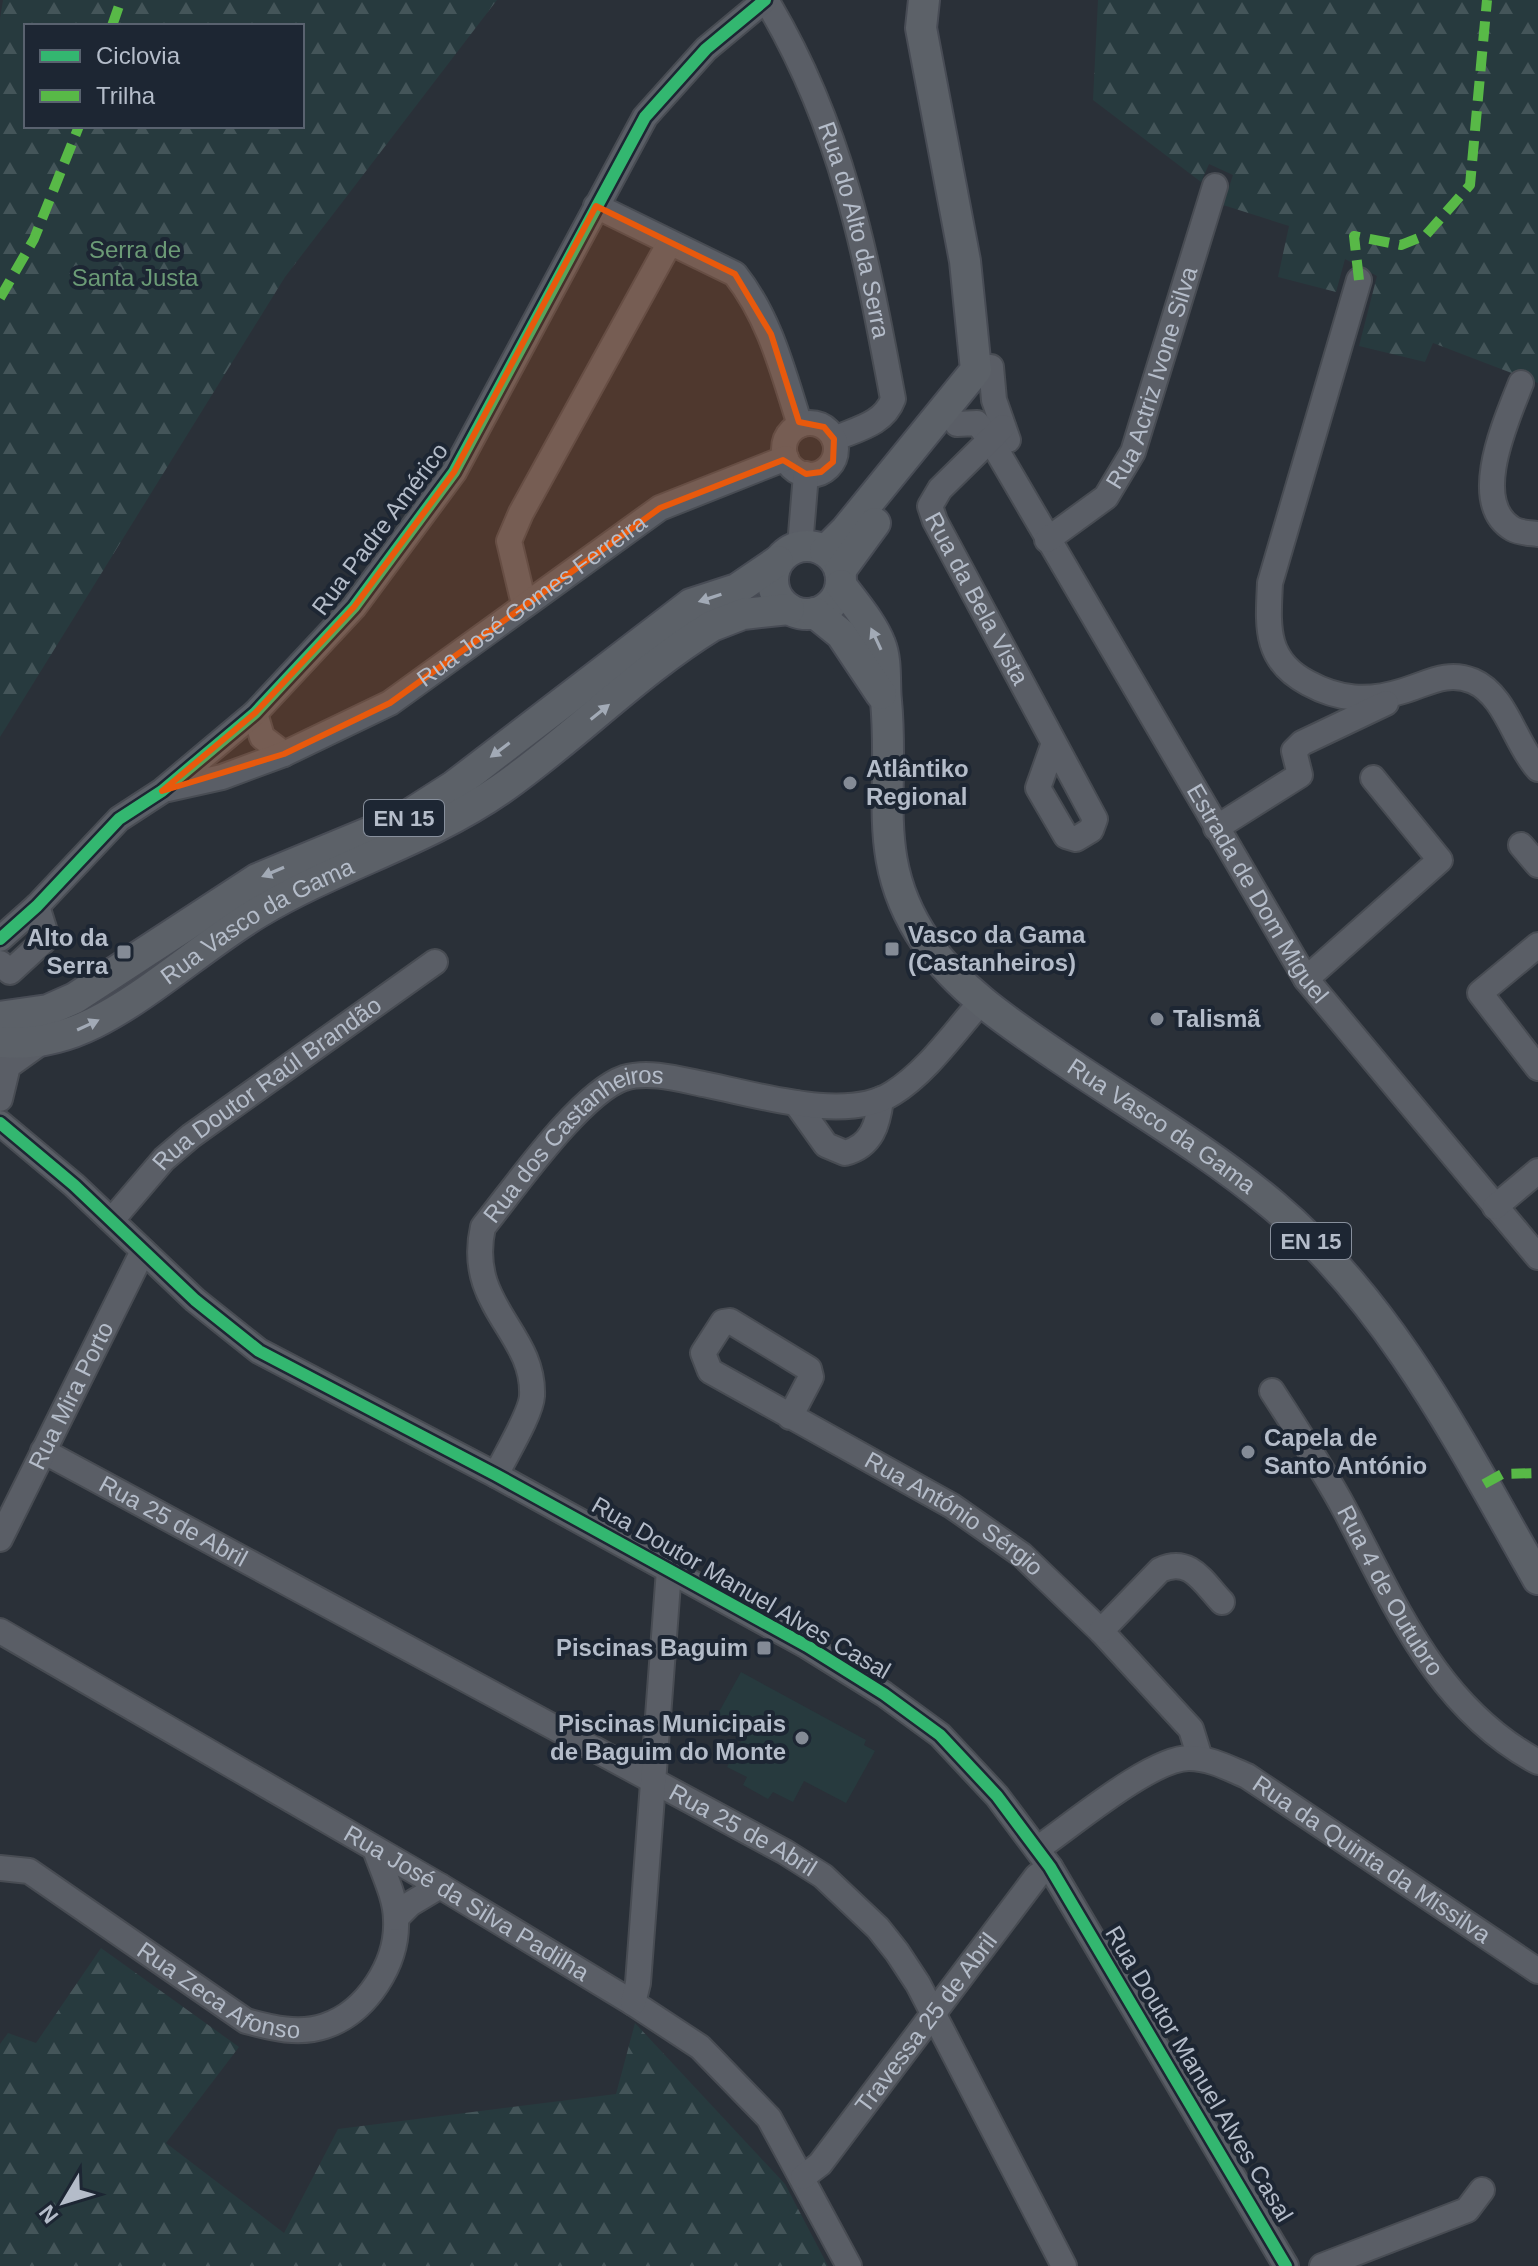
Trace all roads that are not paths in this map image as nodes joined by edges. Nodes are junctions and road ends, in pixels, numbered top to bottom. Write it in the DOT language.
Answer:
graph roads {
  1 [pos="765,0"];
  2 [pos="924,0"];
  3 [pos="1215,186"];
  4 [pos="596,206"];
  5 [pos="669,244"];
  6 [pos="965,261"];
  7 [pos="1359,280"];
  8 [pos="991,367"];
  9 [pos="1521,383"];
  10 [pos="957,424"];
  11 [pos="800,425"];
  12 [pos="996,433"];
  13 [pos="834,439"];
  14 [pos="786,458"];
  15 [pos="806,474"];
  16 [pos="1538,534"];
  17 [pos="1047,540"];
  18 [pos="817,563"];
  19 [pos="524,604"];
  20 [pos="802,611"];
  21 [pos="1401,692"];
  22 [pos="886,703"];
  23 [pos="255,713"];
  24 [pos="1054,743"];
  25 [pos="284,754"];
  26 [pos="1538,769"];
  27 [pos="1373,778"];
  28 [pos="162,791"];
  29 [pos="1216,828"];
  30 [pos="1521,845"];
  31 [pos="1538,865"];
  32 [pos="37,906"];
  33 [pos="0,939"];
  34 [pos="1538,945"];
  35 [pos="435,962"];
  36 [pos="0,963"];
  37 [pos="1306,979"];
  38 [pos="75,998"];
  39 [pos="982,1001"];
  40 [pos="0,1017"];
  41 [pos="0,1024"];
  42 [pos="43,1041"];
  43 [pos="0,1042"];
  44 [pos="1536,1062"];
  45 [pos="0,1099"];
  46 [pos="881,1099"];
  47 [pos="796,1103"];
  48 [pos="0,1123"];
  49 [pos="1538,1171"];
  50 [pos="1495,1207"];
  51 [pos="112,1220"];
  52 [pos="143,1251"];
  53 [pos="1538,1257"];
  54 [pos="1272,1391"];
  55 [pos="790,1417"];
  56 [pos="43,1451"];
  57 [pos="496,1475"];
  58 [pos="0,1539"];
  59 [pos="669,1570"];
  60 [pos="1538,1579"];
  61 [pos="1222,1602"];
  62 [pos="0,1631"];
  63 [pos="1101,1631"];
  64 [pos="1200,1758"];
  65 [pos="1538,1762"];
  66 [pos="653,1781"];
  67 [pos="375,1849"];
  68 [pos="1044,1858"];
  69 [pos="0,1868"];
  70 [pos="440,1886"];
  71 [pos="396,1918"];
  72 [pos="1538,1971"];
  73 [pos="633,2003"];
  74 [pos="932,2015"];
  75 [pos="803,2177"];
  76 [pos="1482,2190"];
  77 [pos="849,2266"];
  78 [pos="1064,2266"];
  79 [pos="1286,2266"];
  80 [pos="1322,2266"];
  1 -- 4 [label="street, Rua Padre Américo"];
  1 -- 13 [label="street, Rua do Alto da Serra"];
  2 -- 6 [label="main road, Estrada de Dom Miguel"];
  3 -- 17 [label="street, Rua Actriz Ivone Silva"];
  4 -- 5 [label="street"];
  4 -- 23 [label="street, Rua Padre Américo"];
  5 -- 11 [label="street"];
  5 -- 19 [label="street"];
  6 -- 8 [label="main road, Estrada de Dom Miguel"];
  6 -- 18 [label="main road, Estrada de Dom Miguel"];
  7 -- 21 [label="street"];
  8 -- 10 [label="main road"];
  8 -- 12 [label="street, Estrada de Dom Miguel"];
  9 -- 16 [label="street"];
  10 -- 12 [label="street"];
  10 -- 18 [label="main road"];
  11 -- 13 [label="street"];
  11 -- 14 [label="street"];
  12 -- 17 [label="street, Estrada de Dom Miguel"];
  12 -- 24 [label="street, Rua da Bela Vista"];
  13 -- 15 [label="street"];
  14 -- 15 [label="street"];
  14 -- 19 [label="street, Rua José Gomes Ferreira"];
  15 -- 18 [label="street"];
  17 -- 29 [label="street, Estrada de Dom Miguel"];
  18 -- 20 [label="main road"];
  18 -- 20 [label="main road"];
  22 -- 18 [label="main road, Rua Vasco da Gama / EN 15, one-way"];
  18 -- 38 [label="main road, Rua Vasco da Gama / EN 15, one-way"];
  19 -- 25 [label="street, Rua José Gomes Ferreira"];
  20 -- 22 [label="main road, Rua Vasco da Gama / EN 15"];
  42 -- 20 [label="main road, Rua Vasco da Gama / EN 15, one-way"];
  21 -- 26 [label="street"];
  21 -- 29 [label="street"];
  22 -- 39 [label="main road, Rua Vasco da Gama / EN 15"];
  23 -- 25 [label="street"];
  23 -- 28 [label="street, Rua Padre Américo"];
  25 -- 28 [label="street, Rua José Gomes Ferreira"];
  27 -- 37 [label="street"];
  28 -- 32 [label="street, Rua Padre Américo"];
  29 -- 37 [label="street, Estrada de Dom Miguel"];
  30 -- 31 [label="street"];
  32 -- 33 [label="street, Rua Padre Américo"];
  32 -- 36 [label="street"];
  34 -- 44 [label="street"];
  35 -- 51 [label="street, Rua Doutor Raúl Brandão"];
  37 -- 50 [label="street, Estrada de Dom Miguel"];
  38 -- 40 [label="main road, Rua Vasco da Gama / EN 15"];
  38 -- 41 [label="street"];
  39 -- 46 [label="street, Rua dos Castanheiros"];
  39 -- 60 [label="main road, Rua Vasco da Gama / EN 15"];
  42 -- 43 [label="main road, Rua Vasco da Gama / EN 15"];
  42 -- 45 [label="street"];
  46 -- 47 [label="street, Rua dos Castanheiros"];
  46 -- 47 [label="street"];
  47 -- 57 [label="street, Rua dos Castanheiros"];
  48 -- 51 [label="street, Rua Doutor Manuel Alves Casal"];
  49 -- 50 [label="street"];
  50 -- 53 [label="street, Estrada de Dom Miguel"];
  51 -- 52 [label="street, Rua Doutor Manuel Alves Casal"];
  52 -- 56 [label="street, Rua Mira Porto"];
  52 -- 57 [label="street, Rua Doutor Manuel Alves Casal"];
  54 -- 65 [label="street, Rua 4 de Outubro"];
  55 -- 55 [label="street, Rua António Sérgio"];
  55 -- 63 [label="street, Rua António Sérgio"];
  56 -- 58 [label="street, Rua Mira Porto"];
  56 -- 66 [label="street, Rua 25 de Abril"];
  57 -- 59 [label="street, Rua Doutor Manuel Alves Casal"];
  59 -- 66 [label="street"];
  59 -- 68 [label="street, Rua Doutor Manuel Alves Casal"];
  61 -- 63 [label="street"];
  62 -- 67 [label="street, Rua José da Silva Padilha"];
  63 -- 64 [label="street"];
  64 -- 68 [label="street"];
  64 -- 72 [label="street, Rua da Quinta da Missilva"];
  66 -- 73 [label="street"];
  66 -- 74 [label="street, Rua 25 de Abril"];
  67 -- 70 [label="street, Rua José da Silva Padilha"];
  67 -- 71 [label="street, Rua Zeca Afonso"];
  68 -- 74 [label="street, Travessa 25 de Abril"];
  68 -- 79 [label="street, Rua Doutor Manuel Alves Casal"];
  69 -- 71 [label="street, Rua Zeca Afonso"];
  70 -- 71 [label="street"];
  70 -- 73 [label="street, Rua José da Silva Padilha"];
  73 -- 75 [label="street, Rua José da Silva Padilha"];
  74 -- 75 [label="street, Travessa 25 de Abril"];
  74 -- 78 [label="street, Rua 25 de Abril"];
  75 -- 77 [label="street, Rua José da Silva Padilha"];
  76 -- 80 [label="street"];
}
